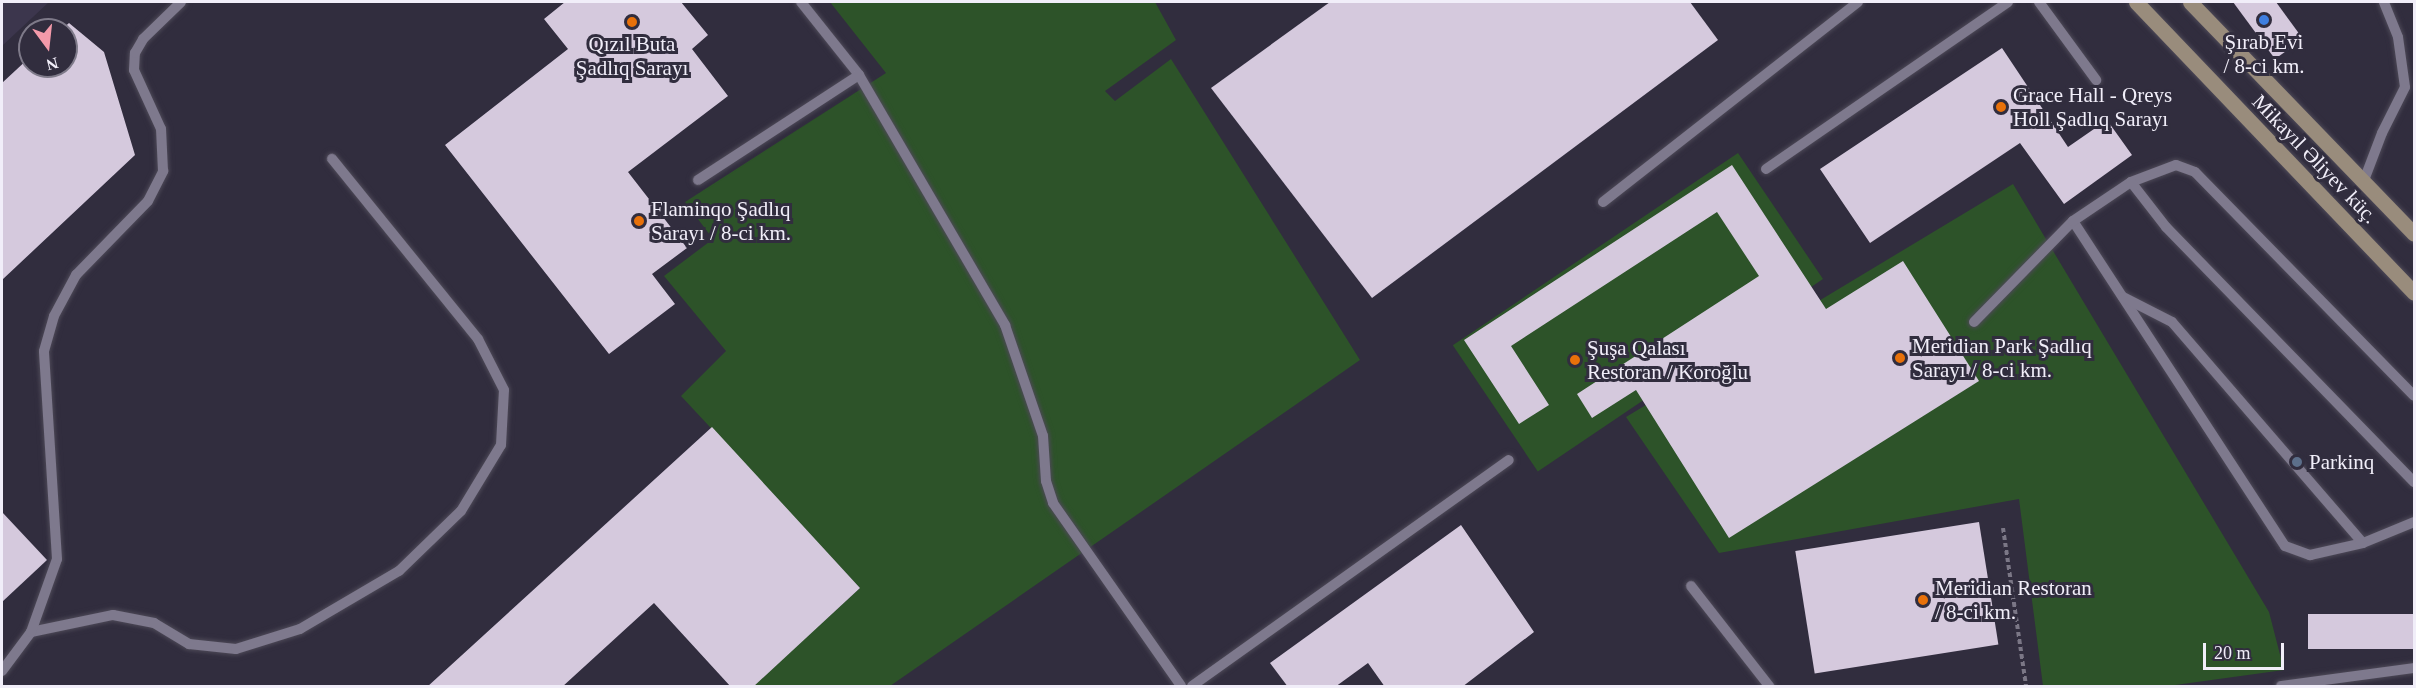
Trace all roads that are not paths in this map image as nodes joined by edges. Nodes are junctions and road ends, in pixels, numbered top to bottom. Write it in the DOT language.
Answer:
graph roads {
  1 [pos="181,2"];
  2 [pos="801,2"];
  3 [pos="1858,2"];
  4 [pos="2008,2"];
  5 [pos="2039,2"];
  6 [pos="2136,2"];
  7 [pos="2190,2"];
  8 [pos="2384,2"];
  9 [pos="859,75"];
  10 [pos="2096,80"];
  11 [pos="2410,87"];
  12 [pos="332,159"];
  13 [pos="1766,169"];
  14 [pos="698,180"];
  15 [pos="2131,182"];
  16 [pos="2363,183"];
  17 [pos="1603,202"];
  18 [pos="2073,221"];
  19 [pos="2415,234"];
  20 [pos="2415,293"];
  21 [pos="2122,296"];
  22 [pos="1974,322"];
  23 [pos="2415,396"];
  24 [pos="1509,460"];
  25 [pos="2415,482"];
  26 [pos="2415,522"];
  27 [pos="2364,543"];
  28 [pos="1691,586"];
  29 [pos="32,632"];
  30 [pos="2415,668"];
  31 [pos="2,671"];
  32 [pos="2328,683"];
  33 [pos="1181,687"];
  34 [pos="1192,687"];
  35 [pos="1769,687"];
  36 [pos="2281,687"];
  1 -- 29 [label="lane"];
  2 -- 9 [label="lane"];
  3 -- 17 [label="lane"];
  4 -- 13 [label="lane"];
  5 -- 10 [label="lane"];
  6 -- 20 [label="main road, Mikayıl Əliyev küç."];
  7 -- 16 [label="main road"];
  8 -- 11 [label="lane"];
  9 -- 14 [label="lane"];
  9 -- 33 [label="lane"];
  11 -- 16 [label="lane"];
  12 -- 29 [label="lane"];
  15 -- 18 [label="lane"];
  15 -- 23 [label="lane"];
  15 -- 25 [label="lane"];
  16 -- 19 [label="main road"];
  18 -- 21 [label="lane"];
  18 -- 22 [label="lane"];
  21 -- 27 [label="lane"];
  21 -- 27 [label="lane"];
  24 -- 34 [label="lane"];
  26 -- 27 [label="lane"];
  28 -- 35 [label="lane"];
  29 -- 31 [label="lane"];
  30 -- 32 [label="lane"];
  32 -- 36 [label="lane"];
}
